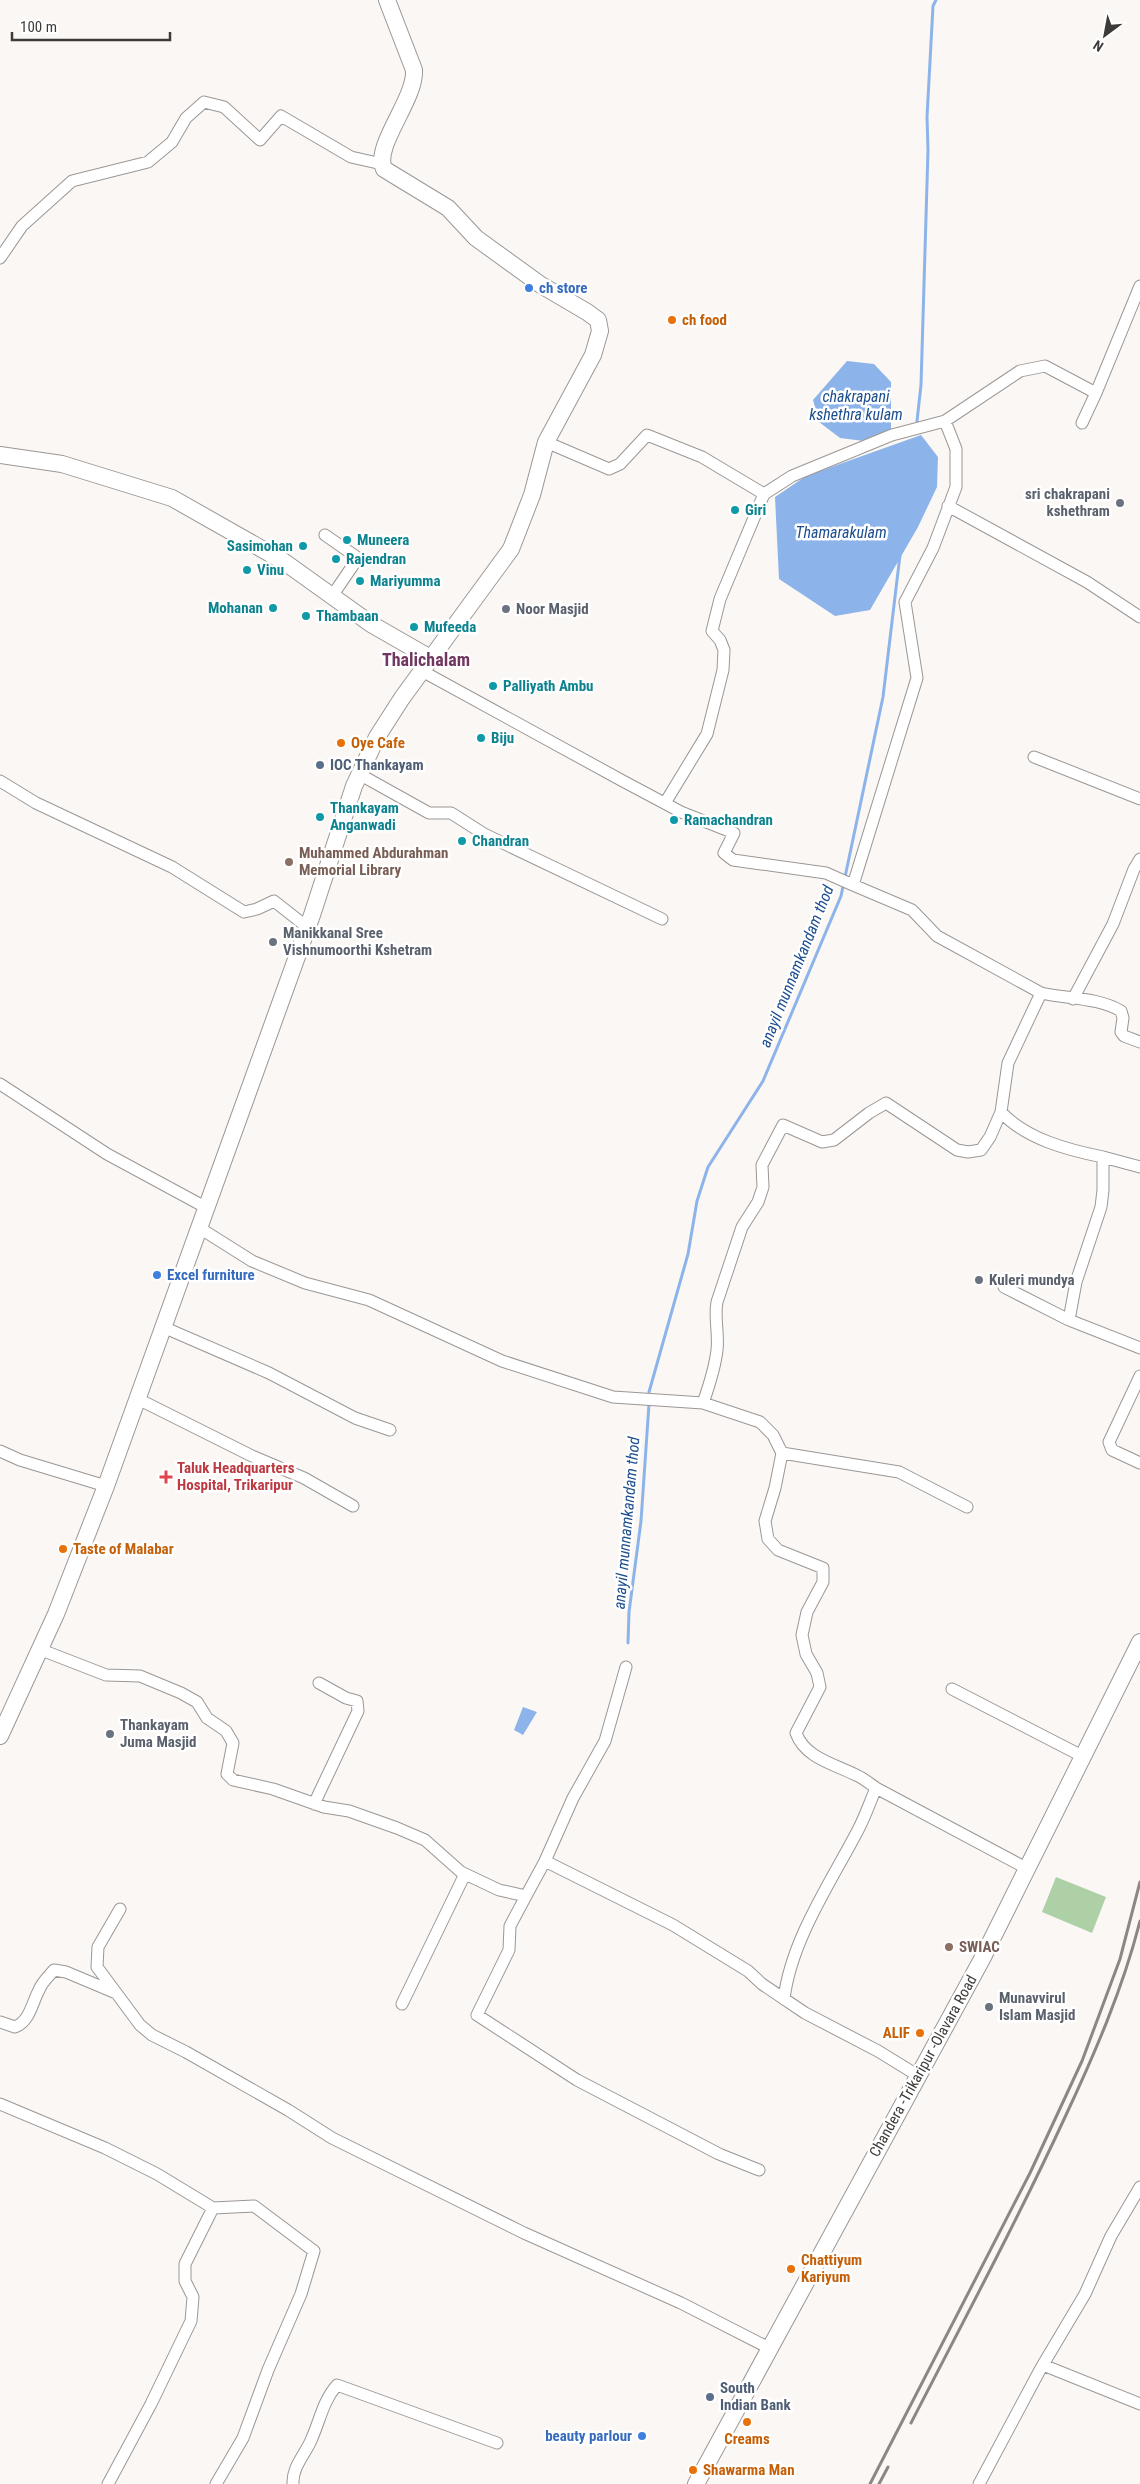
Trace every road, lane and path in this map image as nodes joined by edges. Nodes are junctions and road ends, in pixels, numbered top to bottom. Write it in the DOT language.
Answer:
graph roads {
  1 [pos="387,0"];
  2 [pos="382,164"];
  3 [pos="0,258"];
  4 [pos="1140,286"];
  5 [pos="1096,393"];
  6 [pos="945,421"];
  7 [pos="1082,423"];
  8 [pos="546,442"];
  9 [pos="0,455"];
  10 [pos="764,494"];
  11 [pos="948,506"];
  12 [pos="325,535"];
  13 [pos="332,596"];
  14 [pos="1140,617"];
  15 [pos="427,665"];
  16 [pos="1034,757"];
  17 [pos="359,774"];
  18 [pos="0,781"];
  19 [pos="1140,799"];
  20 [pos="665,803"];
  21 [pos="1140,860"];
  22 [pos="847,883"];
  23 [pos="662,919"];
  24 [pos="306,927"];
  25 [pos="1041,993"];
  26 [pos="1074,999"];
  27 [pos="1140,1042"];
  28 [pos="0,1084"];
  29 [pos="1001,1112"];
  30 [pos="1102,1158"];
  31 [pos="1140,1167"];
  32 [pos="205,1207"];
  33 [pos="198,1227"];
  34 [pos="1004,1287"];
  35 [pos="1069,1320"];
  36 [pos="163,1327"];
  37 [pos="1140,1348"];
  38 [pos="1140,1376"];
  39 [pos="136,1398"];
  40 [pos="703,1403"];
  41 [pos="390,1430"];
  42 [pos="0,1451"];
  43 [pos="782,1453"];
  44 [pos="1140,1463"];
  45 [pos="106,1486"];
  46 [pos="353,1506"];
  47 [pos="967,1508"];
  48 [pos="1140,1642"];
  49 [pos="39,1650"];
  50 [pos="626,1667"];
  51 [pos="320,1684"];
  52 [pos="952,1688"];
  53 [pos="0,1736"];
  54 [pos="1082,1756"];
  55 [pos="876,1788"];
  56 [pos="314,1804"];
  57 [pos="545,1861"];
  58 [pos="1026,1868"];
  59 [pos="465,1874"];
  60 [pos="526,1896"];
  61 [pos="120,1909"];
  62 [pos="119,1995"];
  63 [pos="784,1999"];
  64 [pos="402,2004"];
  65 [pos="0,2022"];
  66 [pos="917,2075"];
  67 [pos="0,2104"];
  68 [pos="758,2170"];
  69 [pos="1140,2187"];
  70 [pos="212,2208"];
  71 [pos="769,2348"];
  72 [pos="1043,2364"];
  73 [pos="1140,2404"];
  74 [pos="497,2443"];
  75 [pos="108,2484"];
  76 [pos="216,2484"];
  77 [pos="293,2484"];
  78 [pos="696,2484"];
  79 [pos="979,2484"];
  1 -- 2 [label="main road"];
  2 -- 3 [label="street"];
  2 -- 8 [label="main road"];
  4 -- 5 [label="street"];
  5 -- 6 [label="street"];
  5 -- 7 [label="street"];
  6 -- 10 [label="street"];
  6 -- 11 [label="street"];
  8 -- 10 [label="street"];
  8 -- 15 [label="main road"];
  9 -- 13 [label="main road"];
  10 -- 20 [label="street"];
  11 -- 14 [label="street"];
  11 -- 22 [label="street"];
  12 -- 13 [label="street"];
  13 -- 15 [label="main road"];
  15 -- 17 [label="main road"];
  15 -- 20 [label="street"];
  16 -- 19 [label="street"];
  17 -- 23 [label="street"];
  17 -- 24 [label="main road"];
  18 -- 24 [label="street"];
  20 -- 22 [label="street"];
  21 -- 26 [label="street"];
  22 -- 25 [label="street"];
  24 -- 32 [label="main road"];
  25 -- 26 [label="street"];
  25 -- 29 [label="street"];
  26 -- 27 [label="street"];
  28 -- 32 [label="street"];
  29 -- 30 [label="street"];
  29 -- 40 [label="street"];
  30 -- 31 [label="street"];
  30 -- 35 [label="street"];
  32 -- 33 [label="main road"];
  33 -- 36 [label="main road"];
  33 -- 40 [label="street"];
  34 -- 35 [label="street"];
  35 -- 37 [label="street"];
  36 -- 39 [label="main road"];
  36 -- 41 [label="street"];
  38 -- 44 [label="street"];
  39 -- 45 [label="main road"];
  39 -- 46 [label="street"];
  40 -- 43 [label="street"];
  42 -- 45 [label="street"];
  43 -- 47 [label="street"];
  43 -- 55 [label="street"];
  45 -- 49 [label="main road"];
  48 -- 54 [label="main road, Chandera -Trikaripur -Olavara Road"];
  49 -- 53 [label="main road"];
  49 -- 56 [label="street"];
  50 -- 57 [label="street"];
  51 -- 56 [label="street"];
  52 -- 54 [label="street"];
  54 -- 58 [label="main road, Chandera -Trikaripur -Olavara Road"];
  55 -- 58 [label="street"];
  55 -- 63 [label="street"];
  56 -- 59 [label="street"];
  57 -- 60 [label="street"];
  57 -- 63 [label="street"];
  58 -- 66 [label="main road, Chandera -Trikaripur -Olavara Road"];
  59 -- 60 [label="street"];
  59 -- 64 [label="street"];
  60 -- 68 [label="street"];
  61 -- 62 [label="street"];
  62 -- 65 [label="street"];
  62 -- 71 [label="street"];
  63 -- 66 [label="street"];
  66 -- 71 [label="main road, Chandera -Trikaripur -Olavara Road"];
  67 -- 70 [label="street"];
  69 -- 72 [label="street"];
  70 -- 75 [label="street"];
  70 -- 76 [label="street"];
  71 -- 78 [label="main road, Chandera -Trikaripur -Olavara Road"];
  72 -- 73 [label="street"];
  72 -- 79 [label="street"];
  74 -- 77 [label="street"];
}
